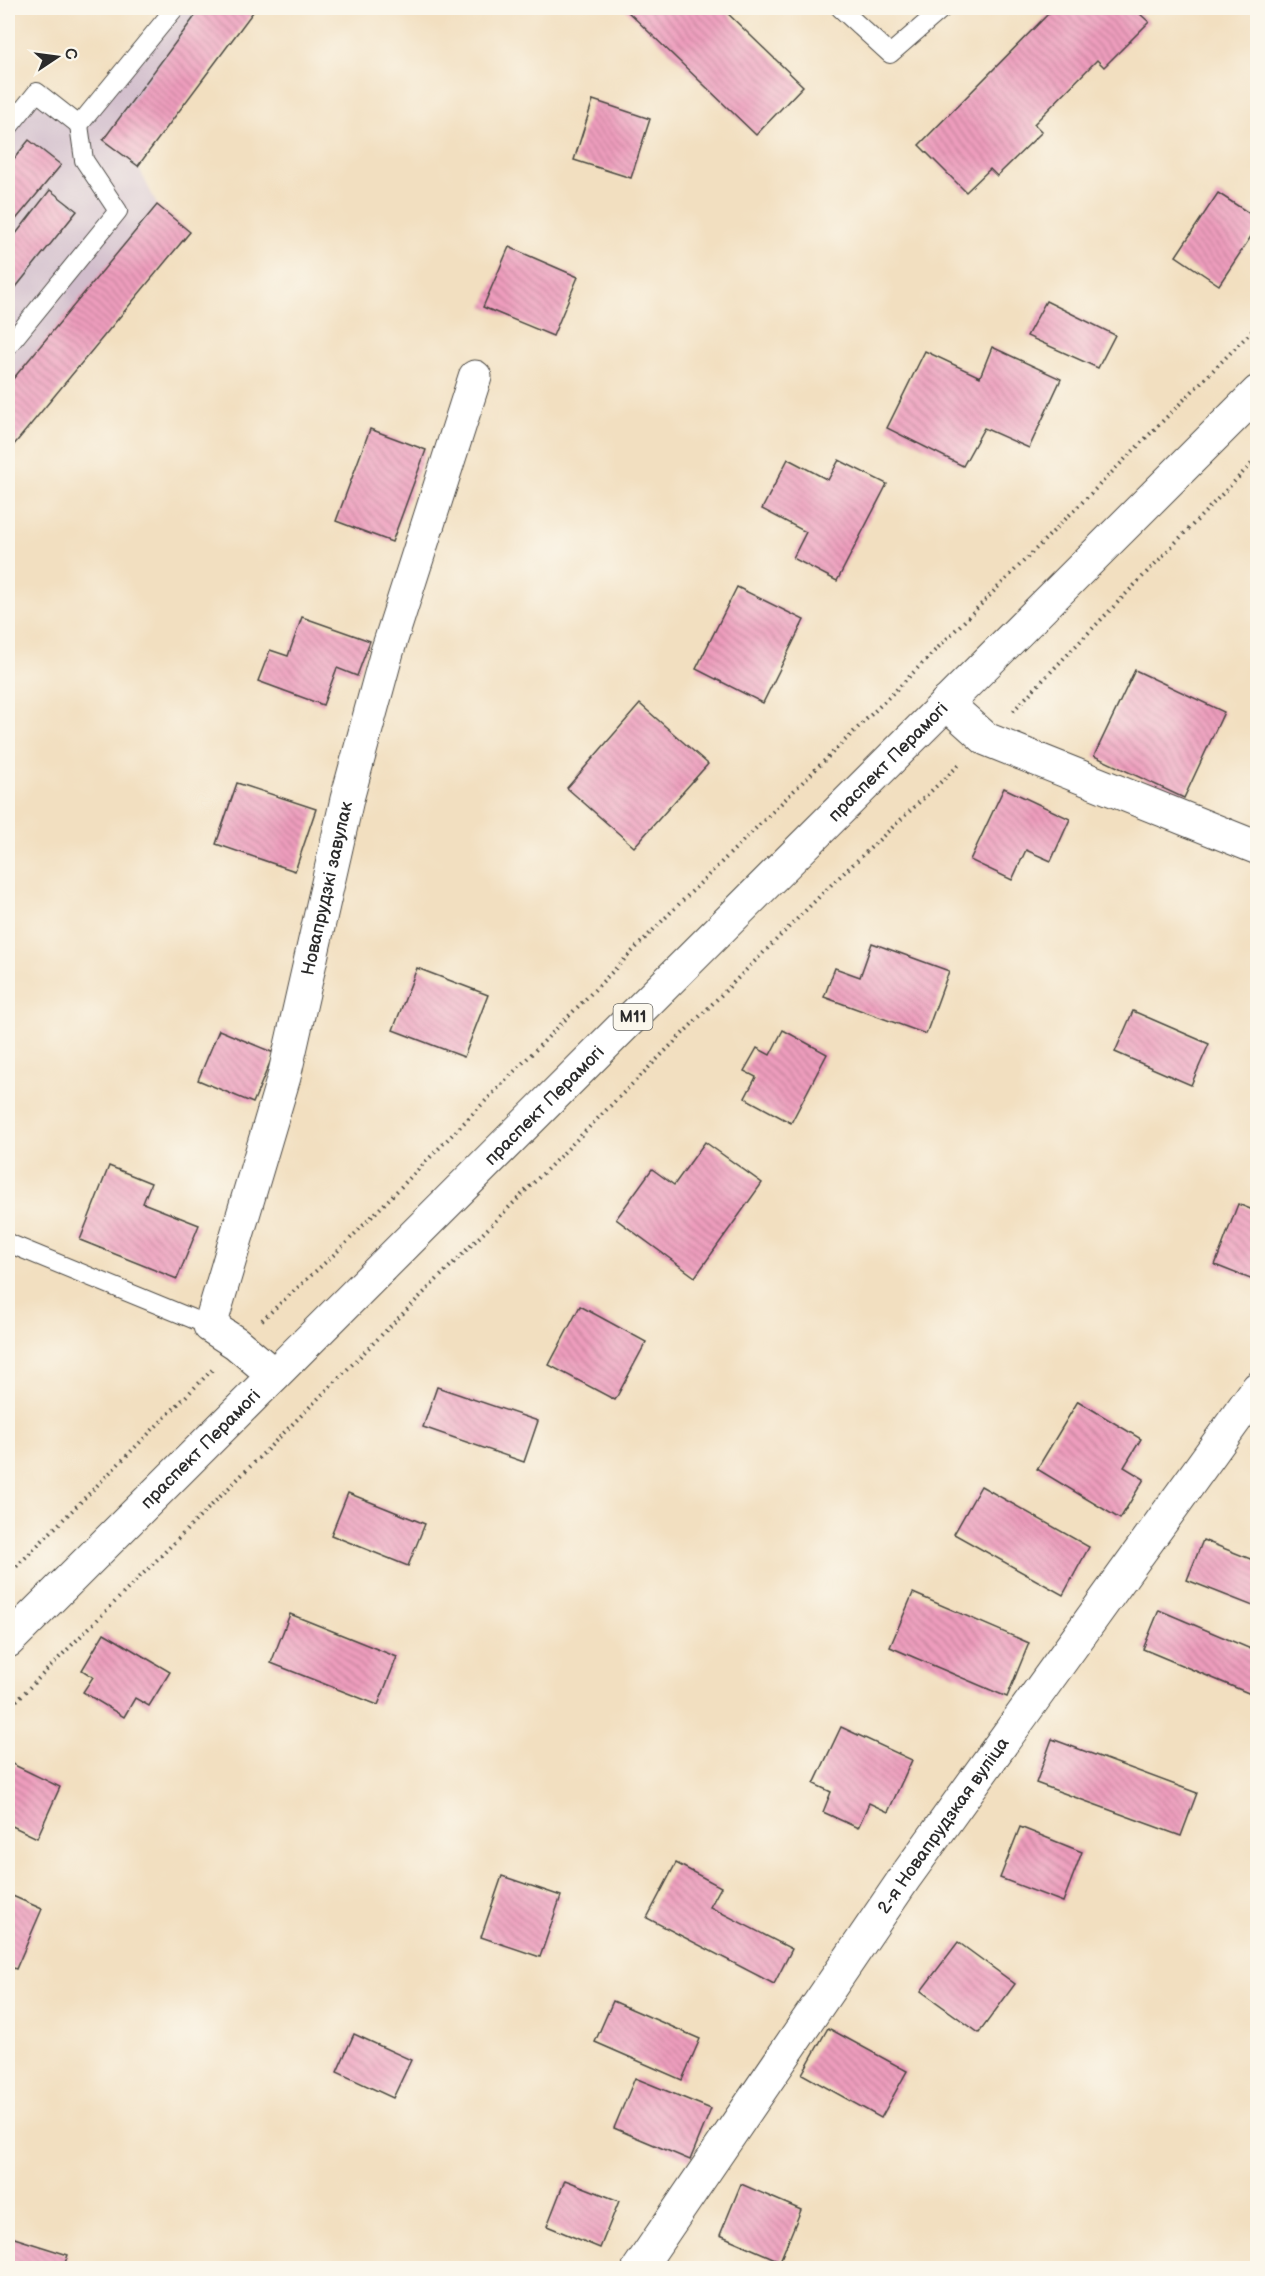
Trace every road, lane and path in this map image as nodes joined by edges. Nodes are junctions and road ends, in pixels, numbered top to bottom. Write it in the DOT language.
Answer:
graph roads {
  1 [pos="175,8"];
  2 [pos="840,8"];
  3 [pos="943,8"];
  4 [pos="79,125"];
  5 [pos="8,128"];
  6 [pos="1257,325"];
  7 [pos="8,346"];
  8 [pos="475,377"];
  9 [pos="1257,392"];
  10 [pos="1257,457"];
  11 [pos="946,703"];
  12 [pos="986,739"];
  13 [pos="1257,848"];
  14 [pos="8,1243"];
  15 [pos="223,1334"];
  16 [pos="274,1375"];
  17 [pos="1257,1388"];
  18 [pos="8,1575"];
  19 [pos="8,1641"];
  20 [pos="8,1709"];
  21 [pos="639,2268"];
  1 -- 4 [label="lane"];
  2 -- 3 [label="lane"];
  4 -- 5 [label="lane"];
  4 -- 7 [label="lane"];
  6 -- 15 [label="path"];
  8 -- 15 [label="street, Новапрудзкі завулак"];
  9 -- 11 [label="street, праспект Перамогі / М11"];
  10 -- 12 [label="path"];
  11 -- 12 [label="street"];
  11 -- 16 [label="street, праспект Перамогі / М11"];
  12 -- 13 [label="street"];
  12 -- 20 [label="path"];
  14 -- 15 [label="lane"];
  15 -- 16 [label="street"];
  15 -- 18 [label="path"];
  16 -- 19 [label="street, праспект Перамогі / М11"];
  17 -- 21 [label="street, 2-я Новапрудзкая вуліца"];
}
